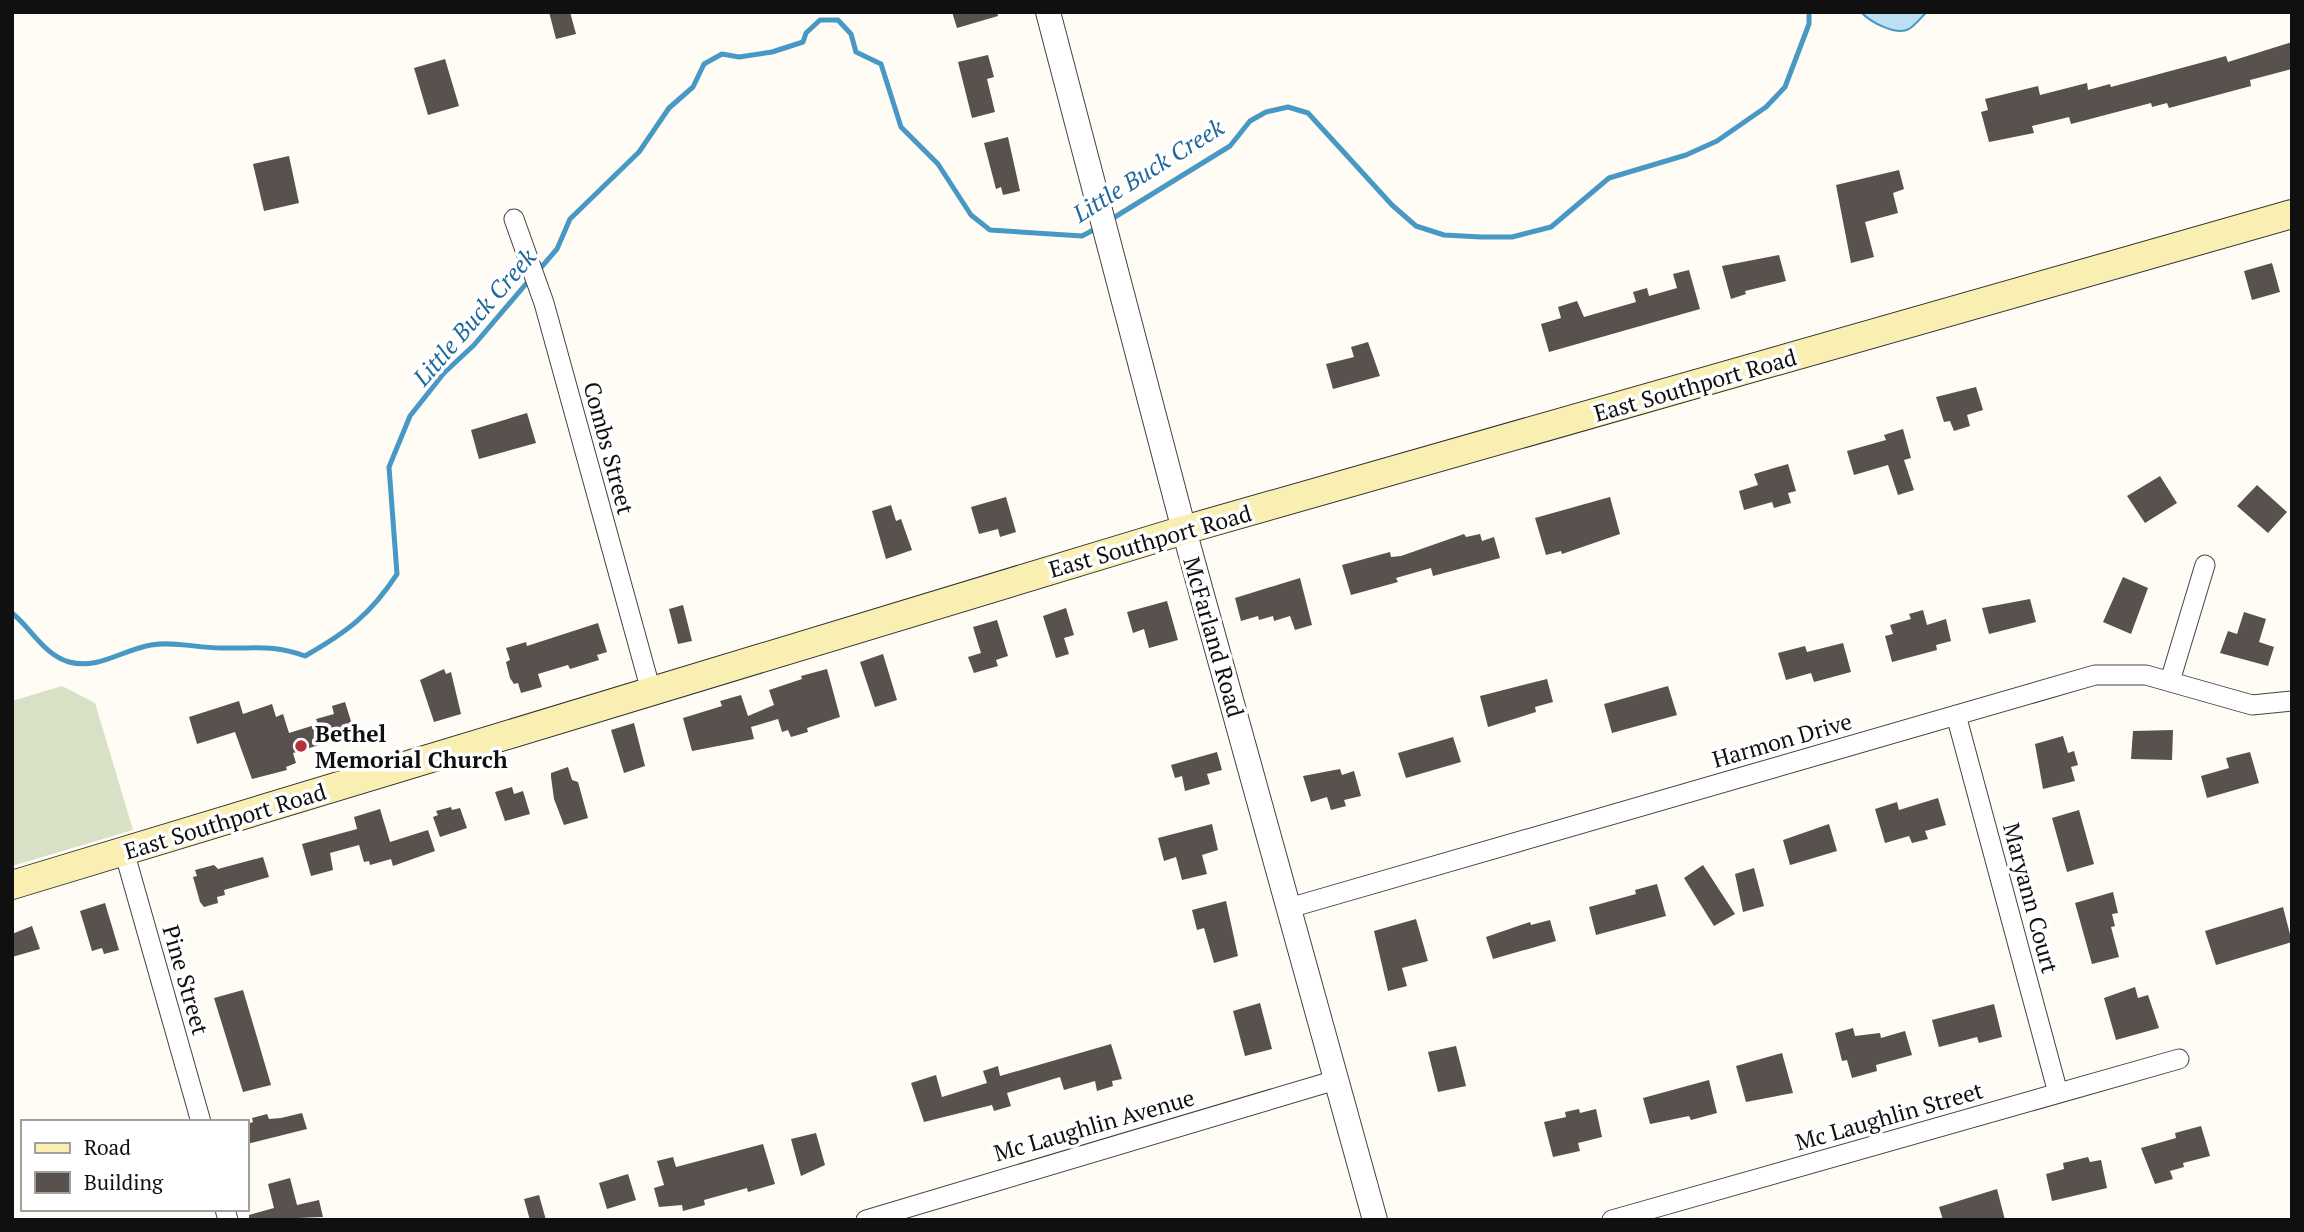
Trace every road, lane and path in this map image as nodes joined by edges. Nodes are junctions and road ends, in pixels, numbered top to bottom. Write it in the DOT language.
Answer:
graph roads {
  1 [pos="1048,12"];
  2 [pos="2292,214"];
  3 [pos="514,219"];
  4 [pos="1184,530"];
  5 [pos="2205,565"];
  6 [pos="2170,681"];
  7 [pos="651,691"];
  8 [pos="2292,701"];
  9 [pos="1956,715"];
  10 [pos="124,851"];
  11 [pos="12,885"];
  12 [pos="1289,908"];
  13 [pos="2179,1059"];
  14 [pos="1336,1080"];
  15 [pos="2058,1093"];
  16 [pos="200,1120"];
  17 [pos="866,1220"];
  18 [pos="1375,1220"];
  19 [pos="1612,1220"];
  1 -- 4 [label="street, McFarland Road"];
  2 -- 4 [label="main road, East Southport Road"];
  3 -- 7 [label="street, Combs Street"];
  4 -- 7 [label="main road, East Southport Road"];
  4 -- 12 [label="street, McFarland Road"];
  5 -- 6 [label="street"];
  6 -- 8 [label="street, Harmon Drive"];
  6 -- 9 [label="street, Harmon Drive"];
  7 -- 10 [label="main road, East Southport Road"];
  9 -- 12 [label="street, Harmon Drive"];
  9 -- 15 [label="street, Maryann Court"];
  10 -- 11 [label="main road, East Southport Road"];
  10 -- 16 [label="street, Pine Street"];
  12 -- 14 [label="street, McFarland Road"];
  13 -- 15 [label="street, Mc Laughlin Street"];
  14 -- 17 [label="street, Mc Laughlin Avenue"];
  14 -- 18 [label="street, McFarland Road"];
  15 -- 19 [label="street, Mc Laughlin Street"];
}
